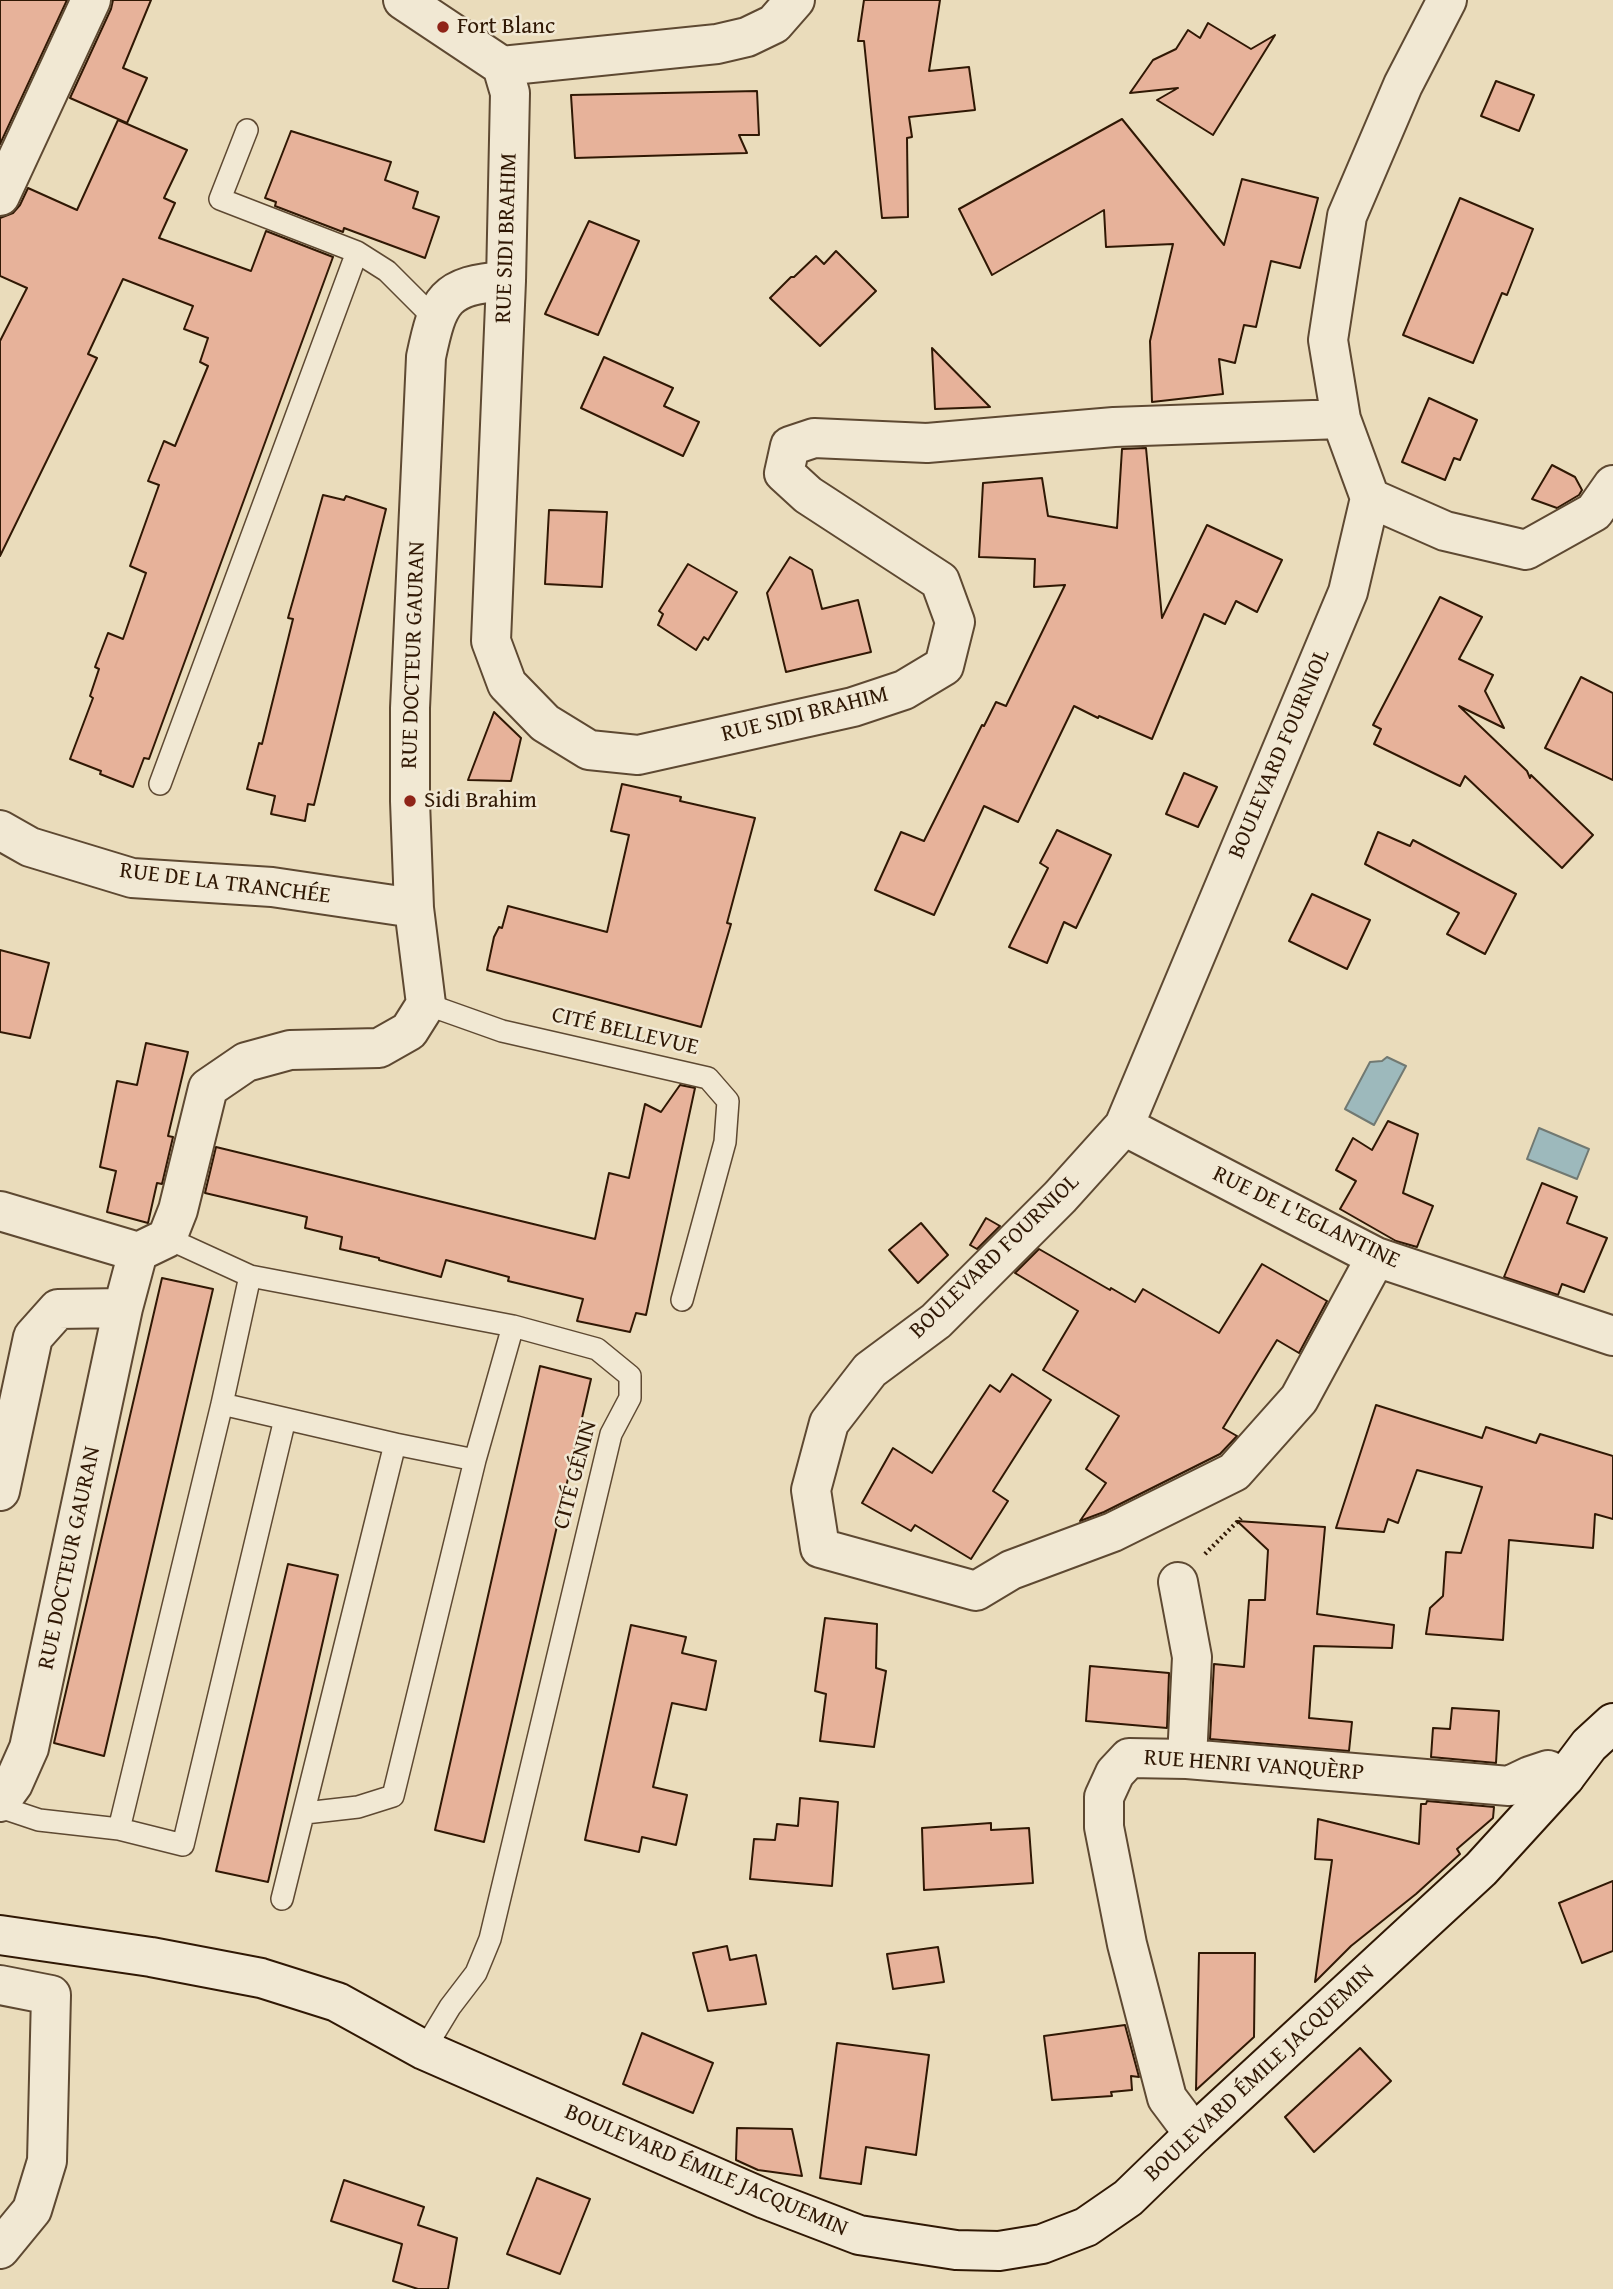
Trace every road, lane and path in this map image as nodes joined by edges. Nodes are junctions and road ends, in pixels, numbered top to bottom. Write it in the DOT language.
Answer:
graph roads {
  1 [pos="91,0"];
  2 [pos="403,0"];
  3 [pos="795,0"];
  4 [pos="1447,0"];
  5 [pos="502,66"];
  6 [pos="247,130"];
  7 [pos="0,196"];
  8 [pos="357,252"];
  9 [pos="506,281"];
  10 [pos="435,318"];
  11 [pos="1341,419"];
  12 [pos="1613,485"];
  13 [pos="1370,498"];
  14 [pos="160,784"];
  15 [pos="0,830"];
  16 [pos="414,908"];
  17 [pos="426,1004"];
  18 [pos="1124,1126"];
  19 [pos="0,1211"];
  20 [pos="152,1245"];
  21 [pos="1376,1257"];
  22 [pos="250,1276"];
  23 [pos="682,1300"];
  24 [pos="123,1308"];
  25 [pos="513,1326"];
  26 [pos="1613,1336"];
  27 [pos="222,1404"];
  28 [pos="285,1419"];
  29 [pos="395,1444"];
  30 [pos="475,1460"];
  31 [pos="0,1491"];
  32 [pos="1178,1582"];
  33 [pos="1613,1723"];
  34 [pos="1186,1759"];
  35 [pos="1565,1777"];
  36 [pos="0,1804"];
  37 [pos="305,1813"];
  38 [pos="119,1829"];
  39 [pos="282,1899"];
  40 [pos="0,1935"];
  41 [pos="0,1985"];
  42 [pos="424,2050"];
  43 [pos="1194,2134"];
  44 [pos="0,2249"];
  1 -- 7 [label="street"];
  2 -- 5 [label="street"];
  3 -- 5 [label="street"];
  4 -- 11 [label="street"];
  5 -- 9 [label="street, RUE SIDI BRAHIM"];
  6 -- 8 [label="lane"];
  8 -- 10 [label="lane"];
  8 -- 14 [label="lane"];
  9 -- 10 [label="street, RUE DOCTEUR GAURAN"];
  9 -- 11 [label="street, RUE SIDI BRAHIM"];
  10 -- 16 [label="street, RUE DOCTEUR GAURAN"];
  11 -- 13 [label="street"];
  12 -- 13 [label="street"];
  13 -- 18 [label="street, BOULEVARD FOURNIOL"];
  15 -- 16 [label="street, RUE DE LA TRANCHÉE"];
  16 -- 17 [label="street, RUE DOCTEUR GAURAN"];
  17 -- 20 [label="street, RUE DOCTEUR GAURAN"];
  17 -- 23 [label="lane, CITÉ BELLEVUE"];
  18 -- 21 [label="street, RUE DE L'EGLANTINE"];
  18 -- 21 [label="street, BOULEVARD FOURNIOL"];
  19 -- 20 [label="street"];
  20 -- 22 [label="lane, CITÉ GÉNIN"];
  20 -- 24 [label="street, RUE DOCTEUR GAURAN"];
  21 -- 26 [label="street, RUE DE L'EGLANTINE"];
  22 -- 25 [label="lane, CITÉ GÉNIN"];
  22 -- 27 [label="lane"];
  24 -- 31 [label="street"];
  24 -- 36 [label="street, RUE DOCTEUR GAURAN"];
  25 -- 30 [label="lane"];
  25 -- 42 [label="lane, CITÉ GÉNIN"];
  27 -- 28 [label="lane"];
  27 -- 38 [label="lane"];
  28 -- 29 [label="lane"];
  28 -- 38 [label="lane"];
  29 -- 30 [label="lane"];
  29 -- 37 [label="lane"];
  30 -- 37 [label="lane"];
  32 -- 34 [label="street"];
  33 -- 35 [label="street, BOULEVARD ÉMILE JACQUEMIN"];
  34 -- 35 [label="street, RUE HENRI VANQUÈRP"];
  34 -- 43 [label="street, RUE HENRI VANQUÈRP"];
  35 -- 43 [label="street, BOULEVARD ÉMILE JACQUEMIN"];
  36 -- 38 [label="lane"];
  37 -- 39 [label="lane"];
  40 -- 42 [label="street, BOULEVARD ÉMILE JACQUEMIN"];
  41 -- 44 [label="street"];
  42 -- 43 [label="street, BOULEVARD ÉMILE JACQUEMIN"];
}
